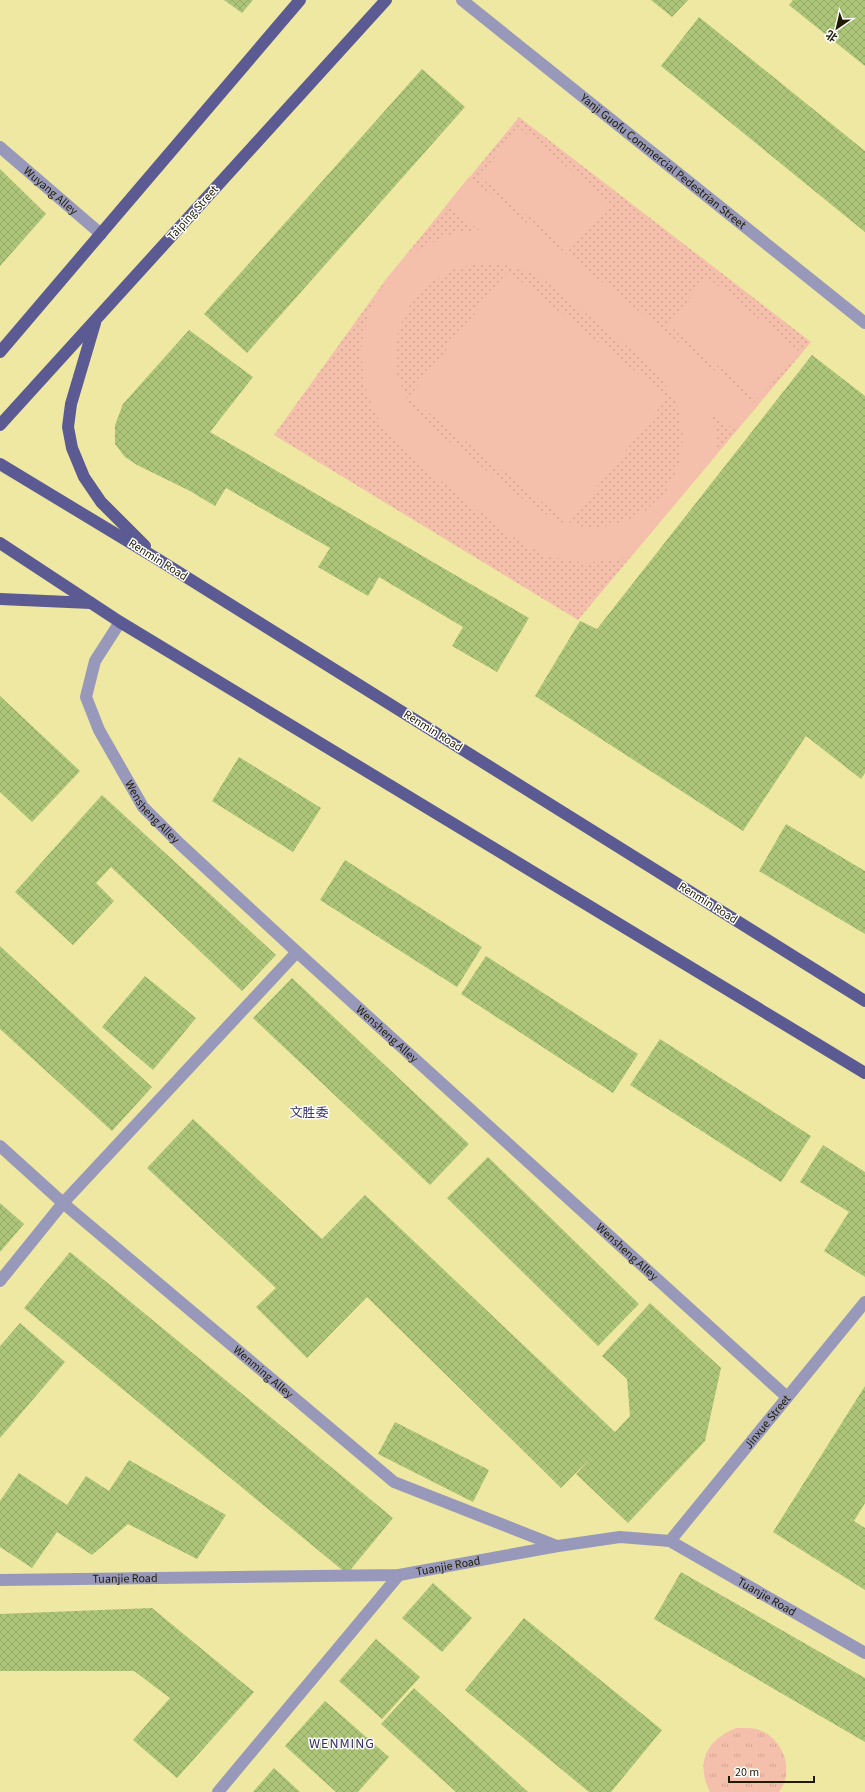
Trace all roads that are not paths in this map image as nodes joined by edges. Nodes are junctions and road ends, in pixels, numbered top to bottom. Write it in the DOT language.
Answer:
graph roads {
  1 [pos="300,0"];
  2 [pos="386,0"];
  3 [pos="462,0"];
  4 [pos="0,147"];
  5 [pos="101,234"];
  6 [pos="96,320"];
  7 [pos="865,323"];
  8 [pos="0,352"];
  9 [pos="0,425"];
  10 [pos="0,464"];
  11 [pos="0,544"];
  12 [pos="159,560"];
  13 [pos="0,599"];
  14 [pos="92,604"];
  15 [pos="120,622"];
  16 [pos="297,952"];
  17 [pos="865,1001"];
  18 [pos="865,1073"];
  19 [pos="0,1146"];
  20 [pos="63,1203"];
  21 [pos="0,1281"];
  22 [pos="865,1302"];
  23 [pos="787,1397"];
  24 [pos="670,1541"];
  25 [pos="558,1546"];
  26 [pos="398,1575"];
  27 [pos="0,1580"];
  28 [pos="865,1653"];
  29 [pos="218,1792"];
  1 -- 5 [label="main road"];
  2 -- 6 [label="main road, Taiping Street"];
  3 -- 7 [label="street, Yanji Guofu Commercial Pedestrian Street"];
  4 -- 5 [label="street, Wuyang Alley"];
  5 -- 8 [label="main road"];
  6 -- 9 [label="main road, Taiping Street"];
  6 -- 12 [label="main road"];
  10 -- 12 [label="main road, Renmin Road"];
  11 -- 14 [label="main road"];
  12 -- 17 [label="main road, Renmin Road"];
  13 -- 14 [label="main road"];
  14 -- 15 [label="main road"];
  15 -- 16 [label="street, Wensheng Alley"];
  15 -- 18 [label="main road"];
  16 -- 20 [label="street"];
  16 -- 23 [label="street, Wensheng Alley"];
  19 -- 20 [label="street, Wenming Alley"];
  20 -- 21 [label="street"];
  20 -- 25 [label="street, Wenming Alley"];
  22 -- 23 [label="street, Jinxue Street"];
  23 -- 24 [label="street, Jinxue Street"];
  24 -- 25 [label="street, Tuanjie Road"];
  24 -- 28 [label="street, Tuanjie Road"];
  25 -- 26 [label="street, Tuanjie Road"];
  26 -- 27 [label="street, Tuanjie Road"];
  26 -- 29 [label="street"];
}
